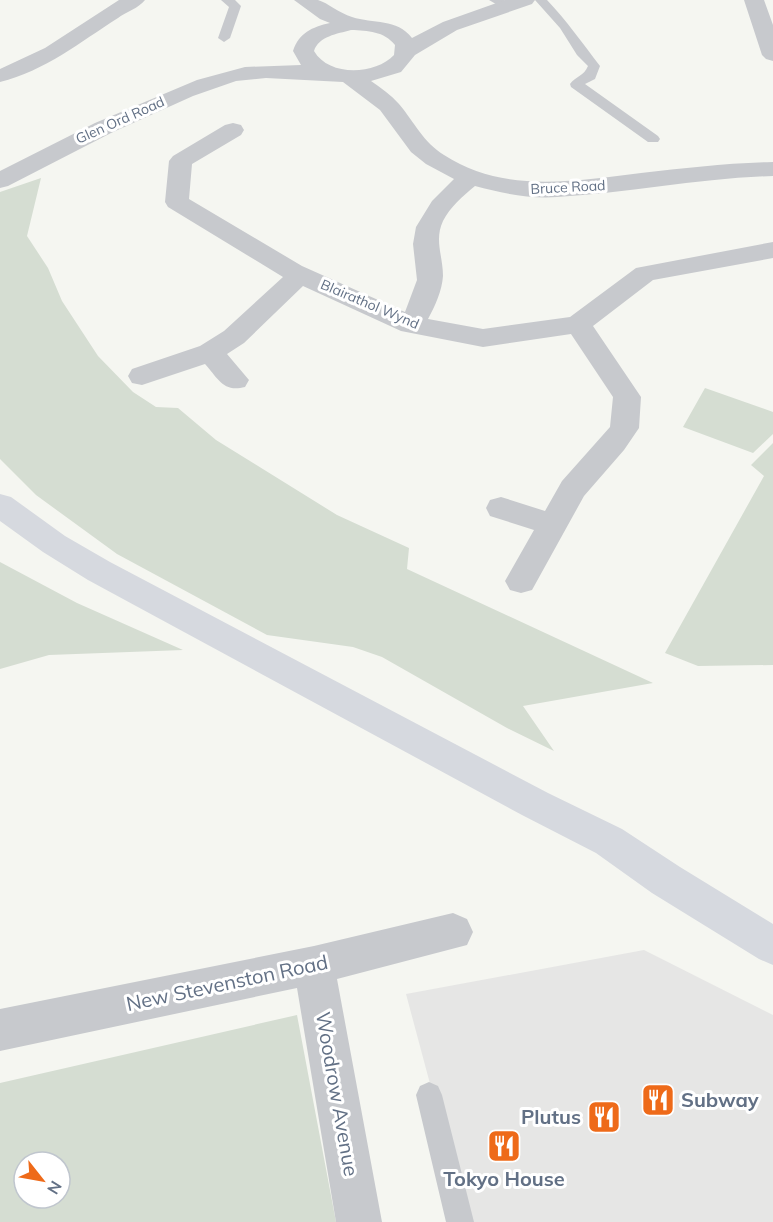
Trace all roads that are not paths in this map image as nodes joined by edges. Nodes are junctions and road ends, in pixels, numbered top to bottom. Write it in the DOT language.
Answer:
graph roads {
  1 [pos="135,0"];
  2 [pos="227,0"];
  3 [pos="541,0"];
  4 [pos="754,0"];
  5 [pos="93,2"];
  6 [pos="508,2"];
  7 [pos="114,9"];
  8 [pos="351,24"];
  9 [pos="451,24"];
  10 [pos="385,28"];
  11 [pos="225,38"];
  12 [pos="305,43"];
  13 [pos="773,55"];
  14 [pos="401,59"];
  15 [pos="246,73"];
  16 [pos="340,75"];
  17 [pos="0,76"];
  18 [pos="392,110"];
  19 [pos="233,130"];
  20 [pos="653,139"];
  21 [pos="773,170"];
  22 [pos="470,178"];
  23 [pos="0,181"];
  24 [pos="773,250"];
  25 [pos="300,275"];
  26 [pos="578,324"];
  27 [pos="411,325"];
  28 [pos="210,352"];
  29 [pos="142,376"];
  30 [pos="235,380"];
  31 [pos="0,505"];
  32 [pos="501,508"];
  33 [pos="553,525"];
  34 [pos="521,581"];
  35 [pos="453,932"];
  36 [pos="773,946"];
  37 [pos="314,965"];
  38 [pos="0,1029"];
  39 [pos="429,1095"];
  40 [pos="359,1222"];
  41 [pos="460,1222"];
  1 -- 7 [label="street"];
  2 -- 11 [label="lane"];
  3 -- 20 [label="lane"];
  4 -- 13 [label="street"];
  5 -- 7 [label="street"];
  6 -- 9 [label="street"];
  7 -- 17 [label="street"];
  8 -- 10 [label="street"];
  8 -- 12 [label="street, Glen Ord Road"];
  8 -- 12 [label="street"];
  9 -- 10 [label="street"];
  9 -- 14 [label="street"];
  10 -- 14 [label="street"];
  12 -- 15 [label="street, Glen Ord Road"];
  12 -- 16 [label="street, Bruce Road"];
  14 -- 16 [label="street, Glen Ord Road"];
  14 -- 18 [label="street"];
  15 -- 16 [label="street, Glen Ord Road"];
  15 -- 23 [label="street, Glen Ord Road"];
  16 -- 18 [label="street, Bruce Road"];
  18 -- 22 [label="street, Bruce Road"];
  19 -- 25 [label="street, Blairathol Wynd"];
  21 -- 22 [label="street, Bruce Road"];
  22 -- 27 [label="street"];
  24 -- 26 [label="street, Blairathol Wynd"];
  25 -- 27 [label="street, Blairathol Wynd"];
  25 -- 28 [label="street"];
  26 -- 27 [label="street, Blairathol Wynd"];
  26 -- 33 [label="street"];
  28 -- 29 [label="street"];
  28 -- 30 [label="street"];
  31 -- 36 [label="main road"];
  32 -- 33 [label="street"];
  33 -- 34 [label="street"];
  35 -- 37 [label="street, New Stevenston Road"];
  37 -- 38 [label="street, New Stevenston Road"];
  37 -- 40 [label="street, Woodrow Avenue"];
  39 -- 41 [label="lane"];
}
